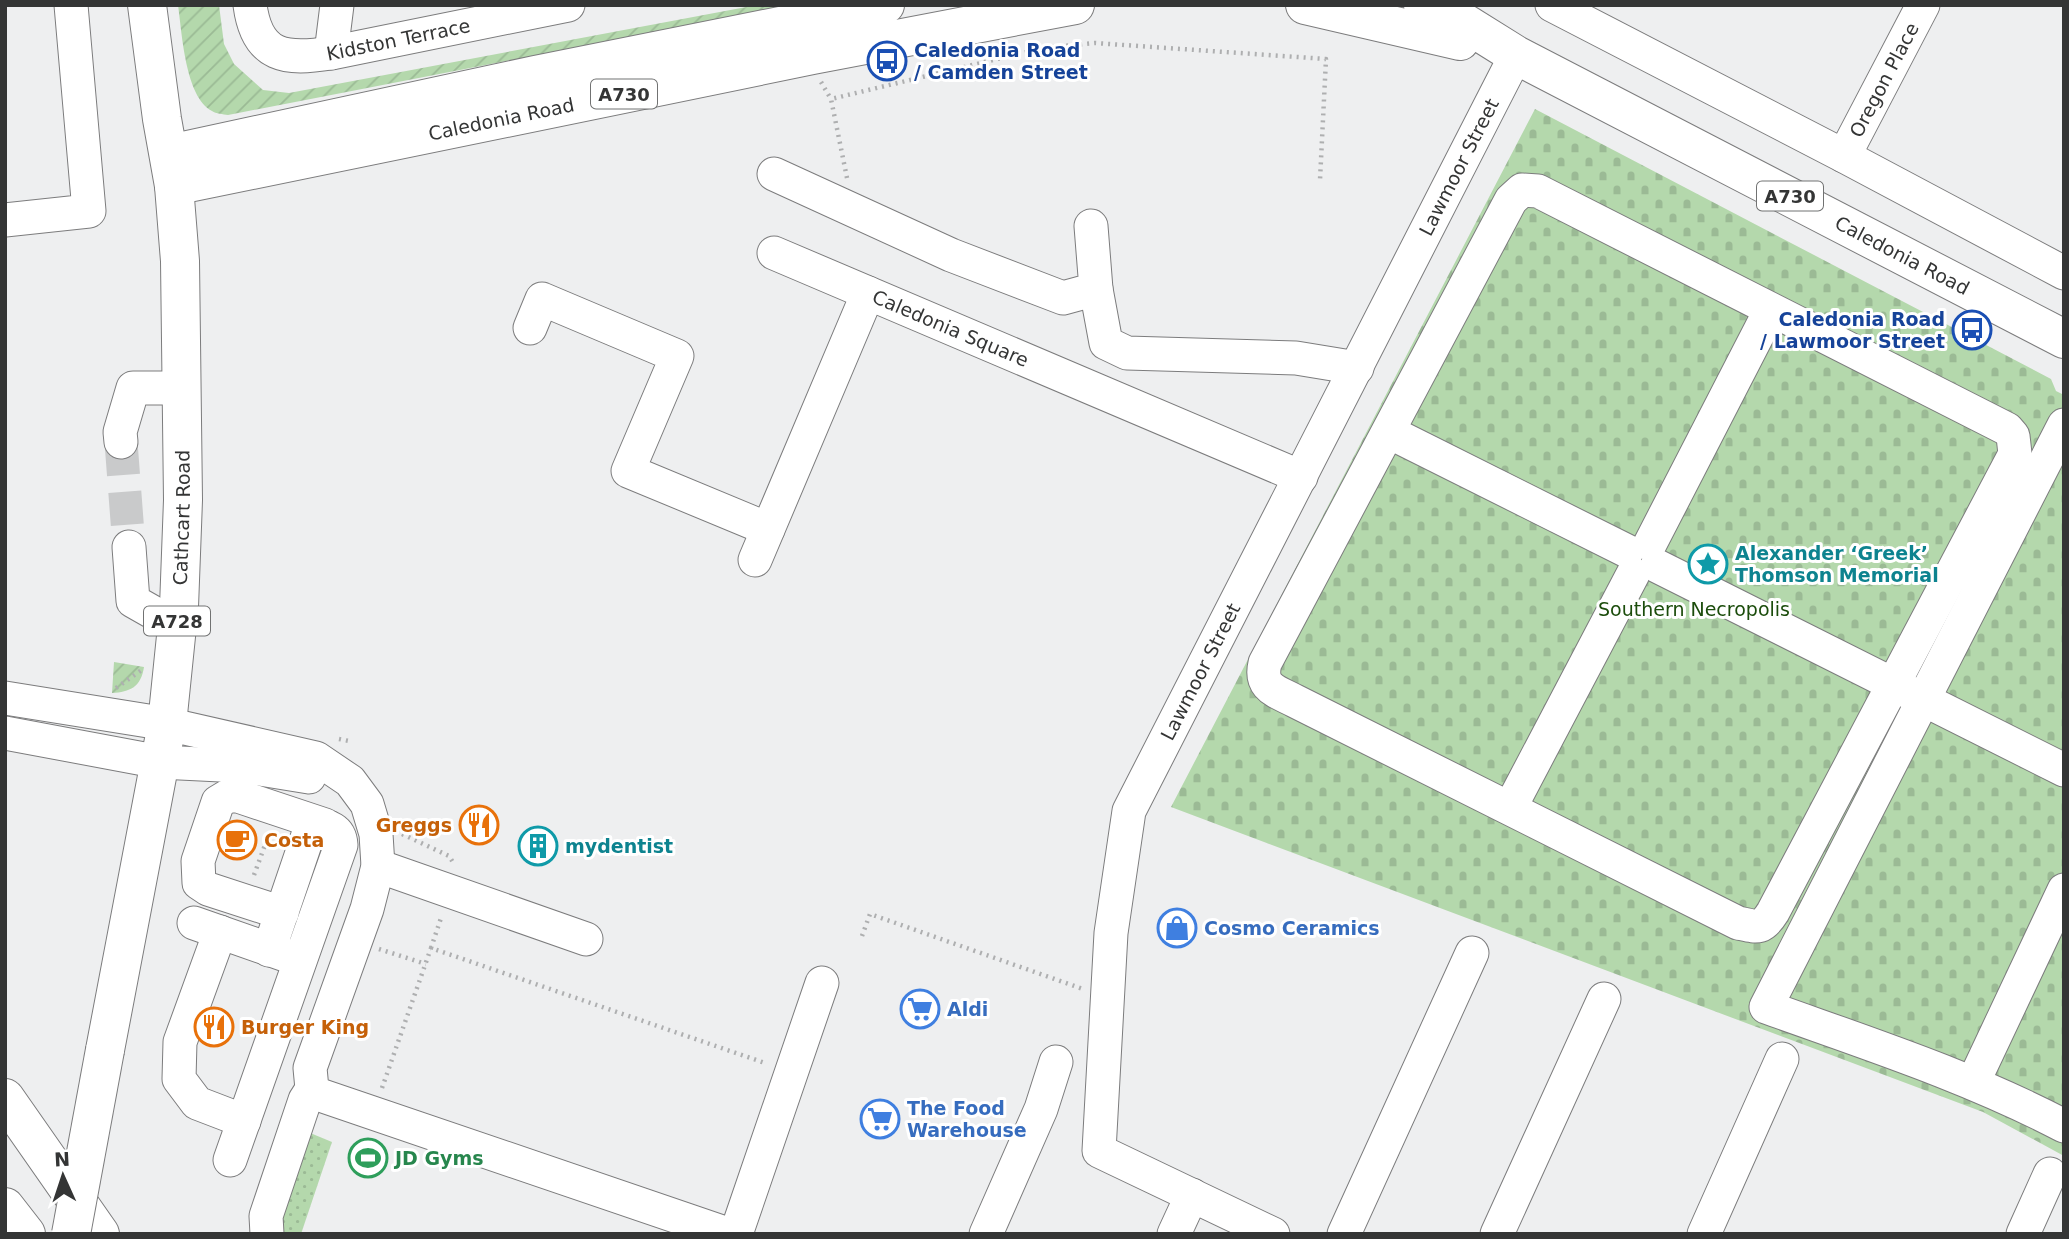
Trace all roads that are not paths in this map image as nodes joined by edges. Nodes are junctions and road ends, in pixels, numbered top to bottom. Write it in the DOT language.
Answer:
graph roads {
  1 [pos="72,5"];
  2 [pos="147,5"];
  3 [pos="250,5"];
  4 [pos="337,5"];
  5 [pos="568,5"];
  6 [pos="885,5"];
  7 [pos="1075,5"];
  8 [pos="1305,5"];
  9 [pos="1423,5"];
  10 [pos="1552,5"];
  11 [pos="1923,5"];
  12 [pos="476,14"];
  13 [pos="331,53"];
  14 [pos="1516,55"];
  15 [pos="1844,156"];
  16 [pos="172,170"];
  17 [pos="774,174"];
  18 [pos="5,220"];
  19 [pos="1091,226"];
  20 [pos="775,253"];
  21 [pos="2064,273"];
  22 [pos="1096,289"];
  23 [pos="869,293"];
  24 [pos="1770,311"];
  25 [pos="530,328"];
  26 [pos="2064,338"];
  27 [pos="1357,368"];
  28 [pos="182,388"];
  29 [pos="2064,425"];
  30 [pos="1389,432"];
  31 [pos="121,442"];
  32 [pos="1301,477"];
  33 [pos="768,529"];
  34 [pos="129,547"];
  35 [pos="1642,559"];
  36 [pos="755,560"];
  37 [pos="177,626"];
  38 [pos="1892,684"];
  39 [pos="5,698"];
  40 [pos="1922,700"];
  41 [pos="167,724"];
  42 [pos="5,733"];
  43 [pos="160,762"];
  44 [pos="2064,770"];
  45 [pos="349,781"];
  46 [pos="1510,807"];
  47 [pos="325,825"];
  48 [pos="377,866"];
  49 [pos="2064,890"];
  50 [pos="282,913"];
  51 [pos="586,939"];
  52 [pos="269,950"];
  53 [pos="1472,953"];
  54 [pos="300,961"];
  55 [pos="342,975"];
  56 [pos="822,983"];
  57 [pos="1604,999"];
  58 [pos="1782,1059"];
  59 [pos="1056,1062"];
  60 [pos="1973,1083"];
  61 [pos="312,1088"];
  62 [pos="5,1098"];
  63 [pos="244,1121"];
  64 [pos="2064,1126"];
  65 [pos="230,1160"];
  66 [pos="2050,1174"];
  67 [pos="1192,1195"];
  68 [pos="5,1207"];
  69 [pos="26,1234"];
  70 [pos="71,1234"];
  71 [pos="100,1234"];
  72 [pos="267,1234"];
  73 [pos="728,1234"];
  74 [pos="736,1234"];
  75 [pos="986,1234"];
  76 [pos="1174,1234"];
  77 [pos="1273,1234"];
  78 [pos="1344,1234"];
  79 [pos="1496,1234"];
  80 [pos="1704,1234"];
  81 [pos="2023,1234"];
  1 -- 18 [label="street"];
  2 -- 16 [label="main road, Cathcart Road / A728"];
  3 -- 13 [label="street, Kidston Terrace"];
  4 -- 13 [label="street"];
  5 -- 12 [label="street, Kidston Terrace"];
  6 -- 16 [label="main road, Caledonia Road / A730"];
  7 -- 16 [label="main road, Caledonia Road / A730"];
  8 -- 14 [label="main road, Caledonia Road / A730"];
  9 -- 14 [label="main road, Caledonia Road / A730"];
  10 -- 15 [label="street"];
  11 -- 15 [label="street, Oregon Place"];
  12 -- 13 [label="street, Kidston Terrace"];
  14 -- 26 [label="main road, Caledonia Road / A730"];
  14 -- 27 [label="street, Lawmoor Street"];
  15 -- 21 [label="street"];
  16 -- 28 [label="main road, Cathcart Road / A728"];
  17 -- 22 [label="street"];
  19 -- 22 [label="street"];
  20 -- 23 [label="street"];
  22 -- 27 [label="street"];
  23 -- 32 [label="street, Caledonia Square"];
  23 -- 33 [label="street, Caledonia Square"];
  24 -- 30 [label="street"];
  24 -- 35 [label="street"];
  24 -- 38 [label="street"];
  25 -- 33 [label="street"];
  27 -- 32 [label="street, Lawmoor Street"];
  28 -- 31 [label="street"];
  28 -- 37 [label="main road, Cathcart Road / A728"];
  29 -- 40 [label="street"];
  30 -- 35 [label="street"];
  30 -- 46 [label="street"];
  32 -- 67 [label="street, Lawmoor Street"];
  33 -- 36 [label="street, Caledonia Square"];
  34 -- 37 [label="street"];
  35 -- 38 [label="street"];
  35 -- 46 [label="street"];
  37 -- 41 [label="main road, Cathcart Road / A728"];
  38 -- 40 [label="street"];
  38 -- 46 [label="street"];
  39 -- 41 [label="street"];
  40 -- 44 [label="street"];
  40 -- 60 [label="street"];
  41 -- 43 [label="main road, Cathcart Road / A728"];
  41 -- 45 [label="street"];
  42 -- 43 [label="street"];
  43 -- 45 [label="street"];
  43 -- 70 [label="main road, Cathcart Road / A728, bridge"];
  45 -- 48 [label="street"];
  47 -- 50 [label="street"];
  47 -- 50 [label="street"];
  47 -- 54 [label="street"];
  48 -- 51 [label="street"];
  48 -- 55 [label="street"];
  49 -- 60 [label="street"];
  50 -- 52 [label="street"];
  52 -- 54 [label="street"];
  52 -- 63 [label="street"];
  53 -- 78 [label="street"];
  54 -- 55 [label="street"];
  54 -- 63 [label="street"];
  55 -- 61 [label="street"];
  56 -- 74 [label="street"];
  57 -- 79 [label="street"];
  58 -- 80 [label="street"];
  59 -- 75 [label="street"];
  60 -- 64 [label="street"];
  61 -- 72 [label="street"];
  61 -- 73 [label="street"];
  62 -- 71 [label="main road"];
  63 -- 65 [label="street"];
  66 -- 81 [label="street"];
  67 -- 76 [label="street"];
  67 -- 77 [label="street, Lawmoor Street"];
  68 -- 69 [label="main road"];
}
